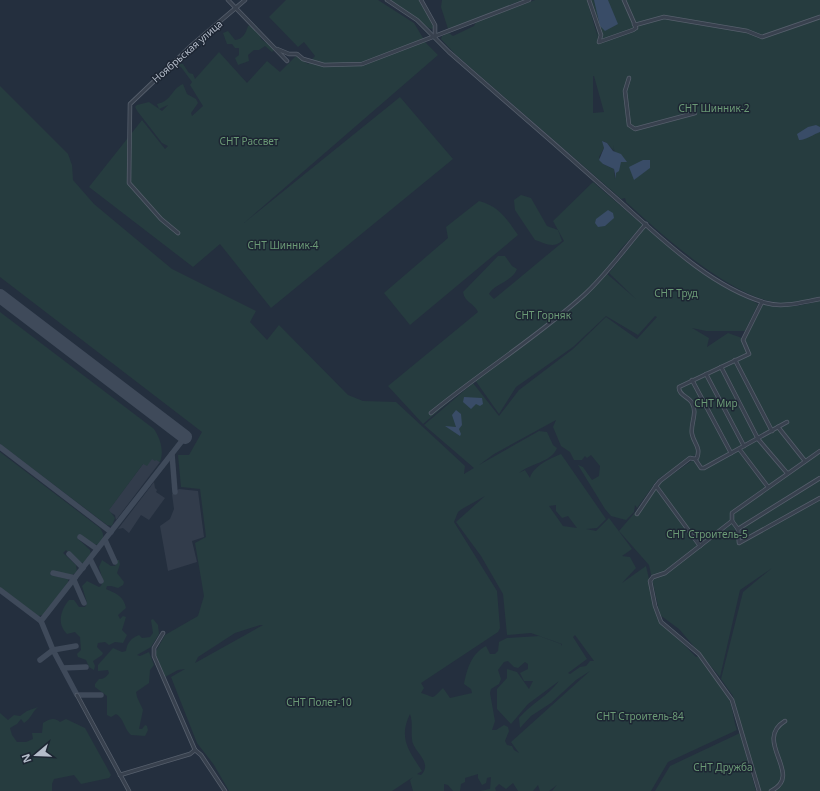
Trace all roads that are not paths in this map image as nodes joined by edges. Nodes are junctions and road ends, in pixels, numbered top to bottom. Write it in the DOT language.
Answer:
graph roads {
  1 [pos="228,0"];
  2 [pos="245,0"];
  3 [pos="387,0"];
  4 [pos="422,0"];
  5 [pos="529,0"];
  6 [pos="589,0"];
  7 [pos="624,0"];
  8 [pos="236,9"];
  9 [pos="820,17"];
  10 [pos="634,23"];
  11 [pos="435,37"];
  12 [pos="277,49"];
  13 [pos="293,54"];
  14 [pos="284,58"];
  15 [pos="287,61"];
  16 [pos="629,78"];
  17 [pos="694,113"];
  18 [pos="646,224"];
  19 [pos="178,233"];
  20 [pos="820,299"];
  21 [pos="762,302"];
  22 [pos="735,360"];
  23 [pos="721,367"];
  24 [pos="706,374"];
  25 [pos="692,380"];
  26 [pos="431,412"];
  27 [pos="787,422"];
  28 [pos="778,427"];
  29 [pos="772,431"];
  30 [pos="758,438"];
  31 [pos="744,446"];
  32 [pos="740,450"];
  33 [pos="820,451"];
  34 [pos="731,453"];
  35 [pos="695,459"];
  36 [pos="805,461"];
  37 [pos="787,473"];
  38 [pos="820,478"];
  39 [pos="656,486"];
  40 [pos="768,487"];
  41 [pos="820,498"];
  42 [pos="637,514"];
  43 [pos="732,521"];
  44 [pos="738,529"];
  45 [pos="700,546"];
  46 [pos="163,632"];
  47 [pos="77,695"];
  48 [pos="786,721"];
  49 [pos="195,750"];
  50 [pos="120,775"];
  51 [pos="129,791"];
  52 [pos="225,791"];
  53 [pos="760,791"];
  54 [pos="771,791"];
  1 -- 8 [label="street"];
  2 -- 8 [label="street, Ноябрьская улица"];
  3 -- 11 [label="street"];
  4 -- 11 [label="street"];
  5 -- 11 [label="street"];
  6 -- 10 [label="street"];
  7 -- 10 [label="street"];
  8 -- 12 [label="street"];
  8 -- 19 [label="street, Ноябрьская улица"];
  9 -- 10 [label="street"];
  11 -- 13 [label="street"];
  11 -- 18 [label="street"];
  12 -- 13 [label="street"];
  12 -- 14 [label="street"];
  13 -- 14 [label="street"];
  14 -- 15 [label="street"];
  16 -- 17 [label="street"];
  18 -- 21 [label="street"];
  18 -- 26 [label="street"];
  20 -- 21 [label="street"];
  21 -- 22 [label="street"];
  22 -- 23 [label="street"];
  22 -- 29 [label="street"];
  23 -- 24 [label="street"];
  23 -- 30 [label="street"];
  24 -- 25 [label="street"];
  24 -- 31 [label="street"];
  25 -- 34 [label="street"];
  25 -- 35 [label="street"];
  27 -- 28 [label="street"];
  28 -- 29 [label="street"];
  28 -- 36 [label="street"];
  29 -- 30 [label="street"];
  30 -- 31 [label="street"];
  30 -- 37 [label="street"];
  31 -- 32 [label="street"];
  32 -- 34 [label="street"];
  32 -- 40 [label="street"];
  33 -- 36 [label="street"];
  34 -- 35 [label="street"];
  35 -- 39 [label="street"];
  36 -- 37 [label="street"];
  37 -- 40 [label="street"];
  38 -- 44 [label="street"];
  39 -- 42 [label="street"];
  39 -- 45 [label="street"];
  40 -- 43 [label="street"];
  41 -- 44 [label="street"];
  43 -- 44 [label="street"];
  43 -- 45 [label="street"];
  45 -- 53 [label="street"];
  46 -- 49 [label="street"];
  47 -- 50 [label="street"];
  48 -- 54 [label="street"];
  49 -- 50 [label="street"];
  49 -- 52 [label="street"];
  50 -- 51 [label="street"];
}
